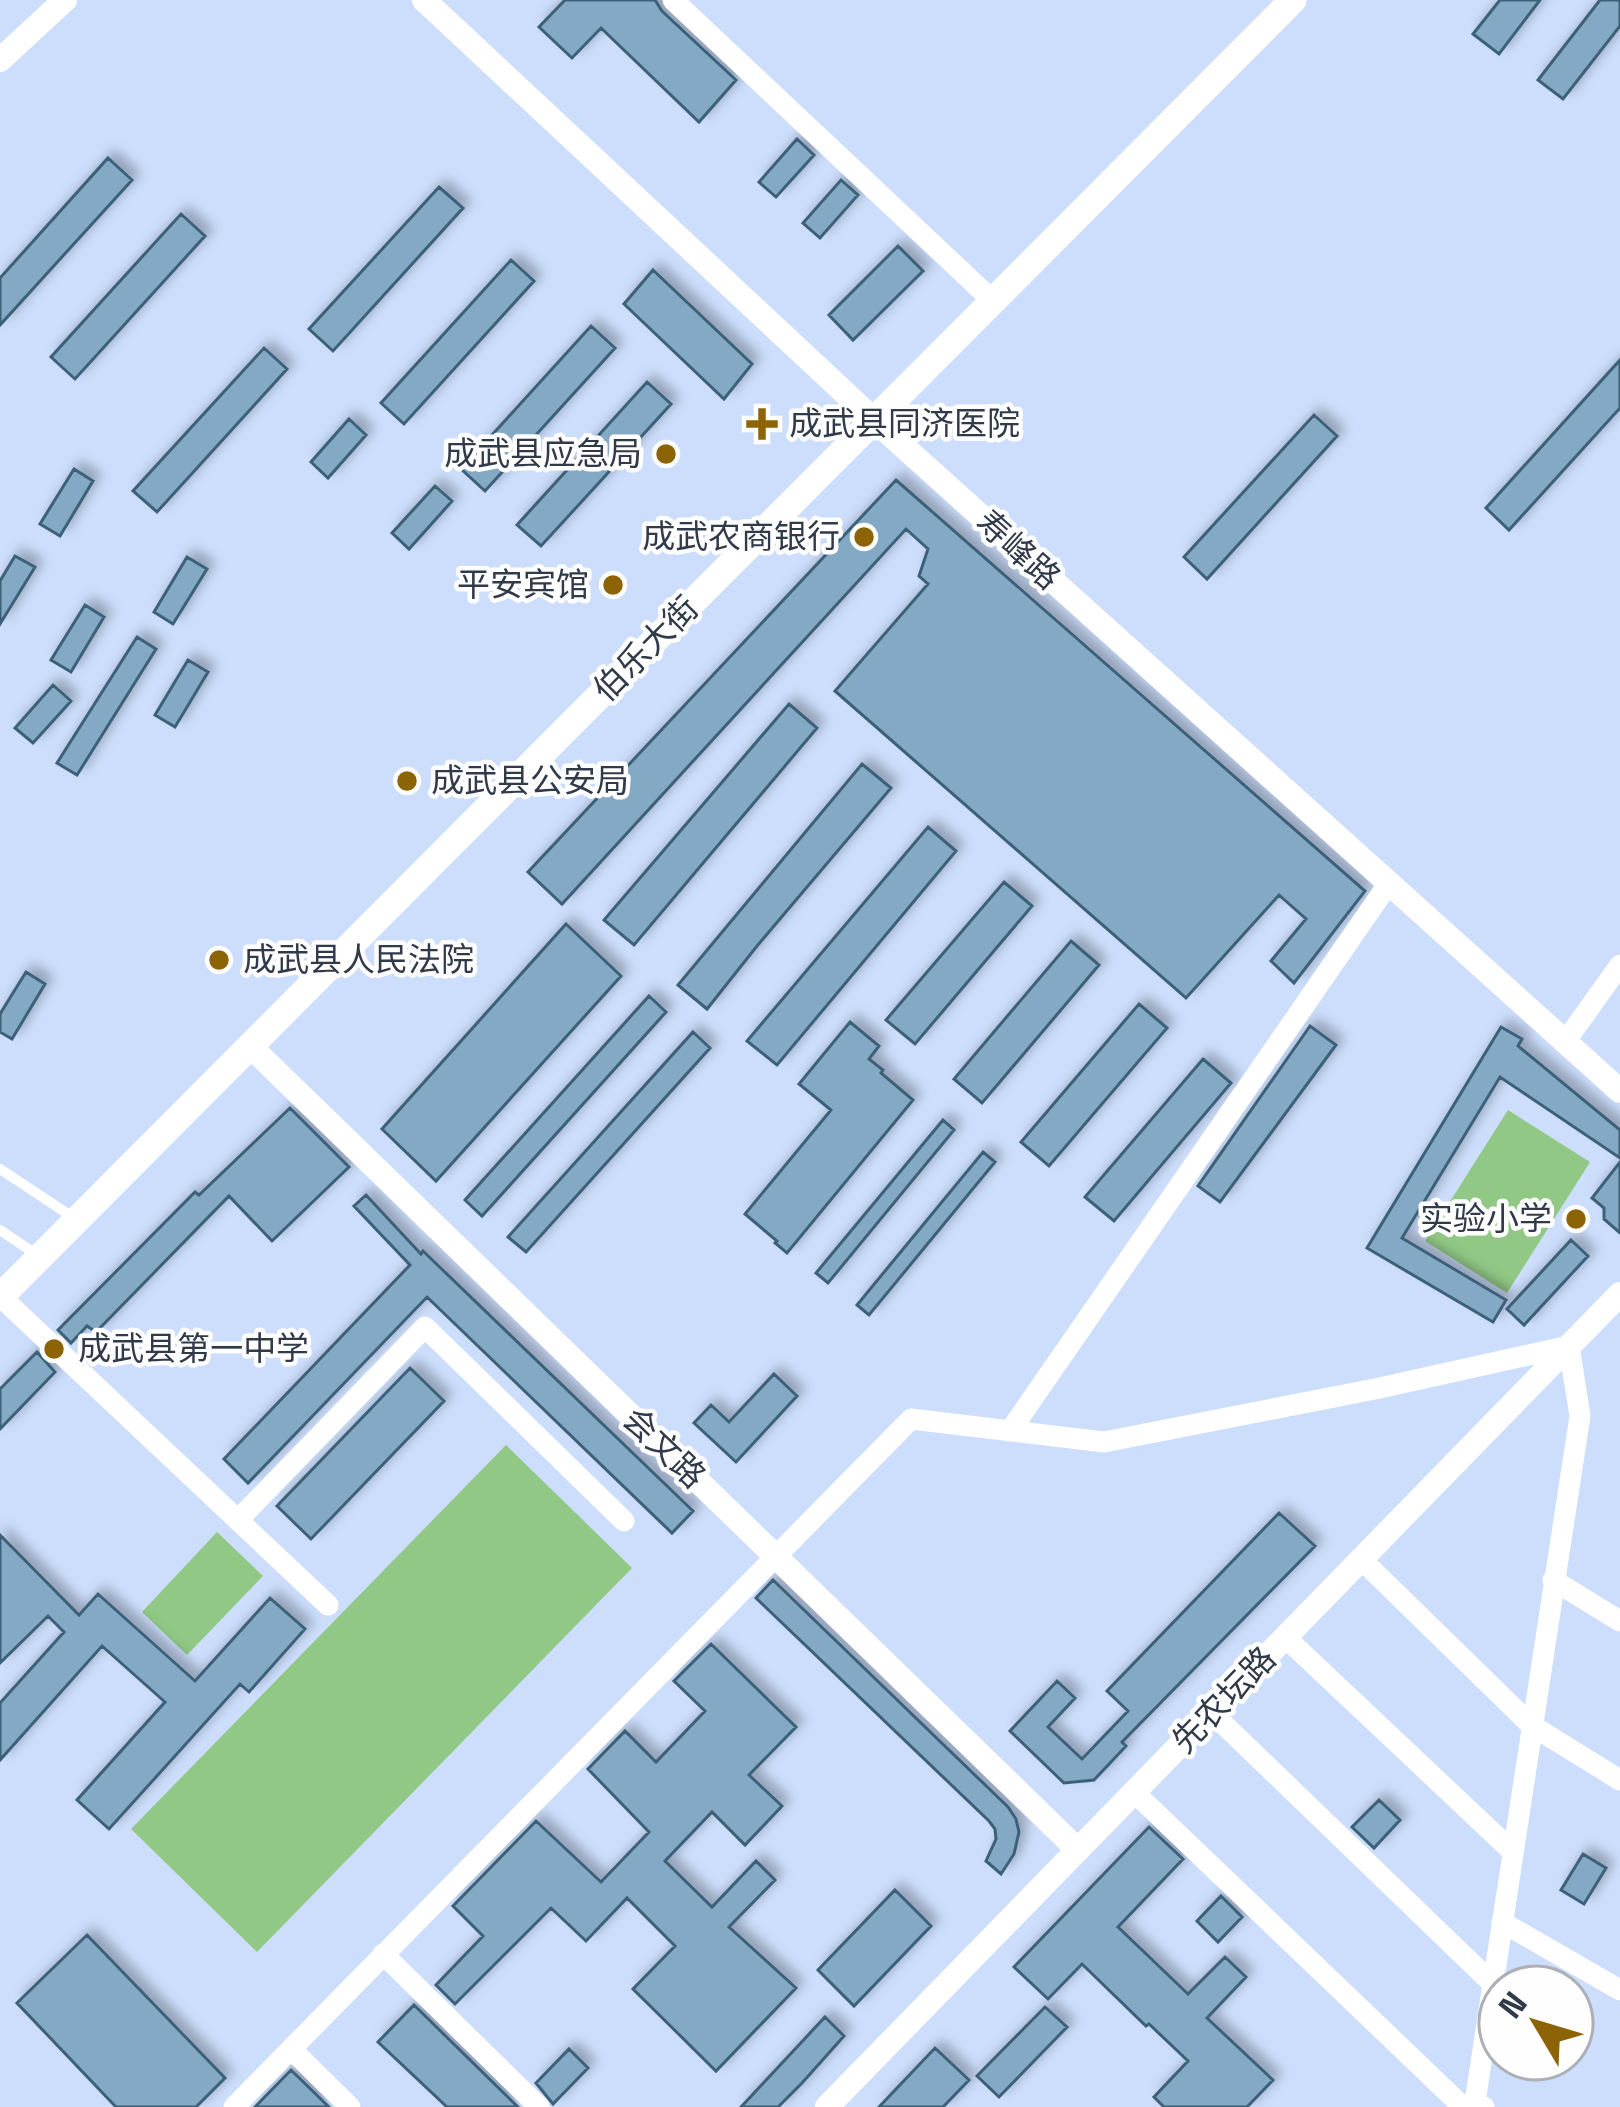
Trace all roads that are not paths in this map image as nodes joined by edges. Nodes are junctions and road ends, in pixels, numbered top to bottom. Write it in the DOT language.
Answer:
graph roads {
  1 [pos="65,0"];
  2 [pos="424,0"];
  3 [pos="673,0"];
  4 [pos="1293,0"];
  5 [pos="0,60"];
  6 [pos="992,301"];
  7 [pos="874,421"];
  8 [pos="1389,883"];
  9 [pos="1620,965"];
  10 [pos="1565,1042"];
  11 [pos="250,1046"];
  12 [pos="1620,1091"];
  13 [pos="0,1169"];
  14 [pos="77,1220"];
  15 [pos="0,1231"];
  16 [pos="40,1257"];
  17 [pos="1620,1294"];
  18 [pos="0,1297"];
  19 [pos="1569,1346"];
  20 [pos="1010,1431"];
  21 [pos="238,1520"];
  22 [pos="624,1521"];
  23 [pos="774,1555"];
  24 [pos="1361,1559"];
  25 [pos="1553,1580"];
  26 [pos="328,1605"];
  27 [pos="1620,1621"];
  28 [pos="1285,1637"];
  29 [pos="1212,1713"];
  30 [pos="1532,1725"];
  31 [pos="1620,1780"];
  32 [pos="1134,1792"];
  33 [pos="1078,1850"];
  34 [pos="1512,1851"];
  35 [pos="1502,1922"];
  36 [pos="383,1954"];
  37 [pos="1495,1963"];
  38 [pos="1476,1969"];
  39 [pos="1620,1990"];
  40 [pos="291,2048"];
  41 [pos="1479,2104"];
  42 [pos="234,2107"];
  43 [pos="350,2107"];
  44 [pos="539,2107"];
  45 [pos="827,2107"];
  1 -- 5 [label="street"];
  2 -- 7 [label="street, 寿峰路"];
  3 -- 6 [label="street"];
  4 -- 6 [label="main road, 伯乐大街"];
  6 -- 7 [label="main road, 伯乐大街"];
  7 -- 8 [label="street, 寿峰路"];
  7 -- 11 [label="main road, 伯乐大街"];
  8 -- 10 [label="street, 寿峰路"];
  8 -- 20 [label="street"];
  9 -- 10 [label="street"];
  10 -- 12 [label="street, 寿峰路"];
  11 -- 14 [label="main road, 伯乐大街"];
  11 -- 23 [label="street, 会文路"];
  13 -- 14 [label="lane"];
  14 -- 16 [label="main road, 伯乐大街"];
  15 -- 16 [label="lane"];
  16 -- 18 [label="main road, 伯乐大街"];
  17 -- 19 [label="street, 先农坛路"];
  18 -- 21 [label="street"];
  19 -- 20 [label="street"];
  19 -- 24 [label="street, 先农坛路"];
  19 -- 25 [label="street"];
  20 -- 23 [label="street"];
  21 -- 22 [label="street"];
  21 -- 26 [label="street"];
  23 -- 33 [label="street, 会文路"];
  23 -- 36 [label="street"];
  24 -- 28 [label="street, 先农坛路"];
  24 -- 30 [label="street"];
  25 -- 27 [label="street"];
  25 -- 30 [label="street"];
  28 -- 29 [label="street, 先农坛路"];
  28 -- 34 [label="street"];
  29 -- 32 [label="street, 先农坛路"];
  29 -- 38 [label="street"];
  30 -- 31 [label="street"];
  30 -- 34 [label="street"];
  32 -- 33 [label="street, 先农坛路"];
  32 -- 41 [label="street"];
  33 -- 45 [label="street, 先农坛路"];
  34 -- 35 [label="street"];
  35 -- 37 [label="street"];
  35 -- 39 [label="street"];
  36 -- 40 [label="street"];
  36 -- 44 [label="street"];
  40 -- 42 [label="street"];
  40 -- 43 [label="street"];
}
